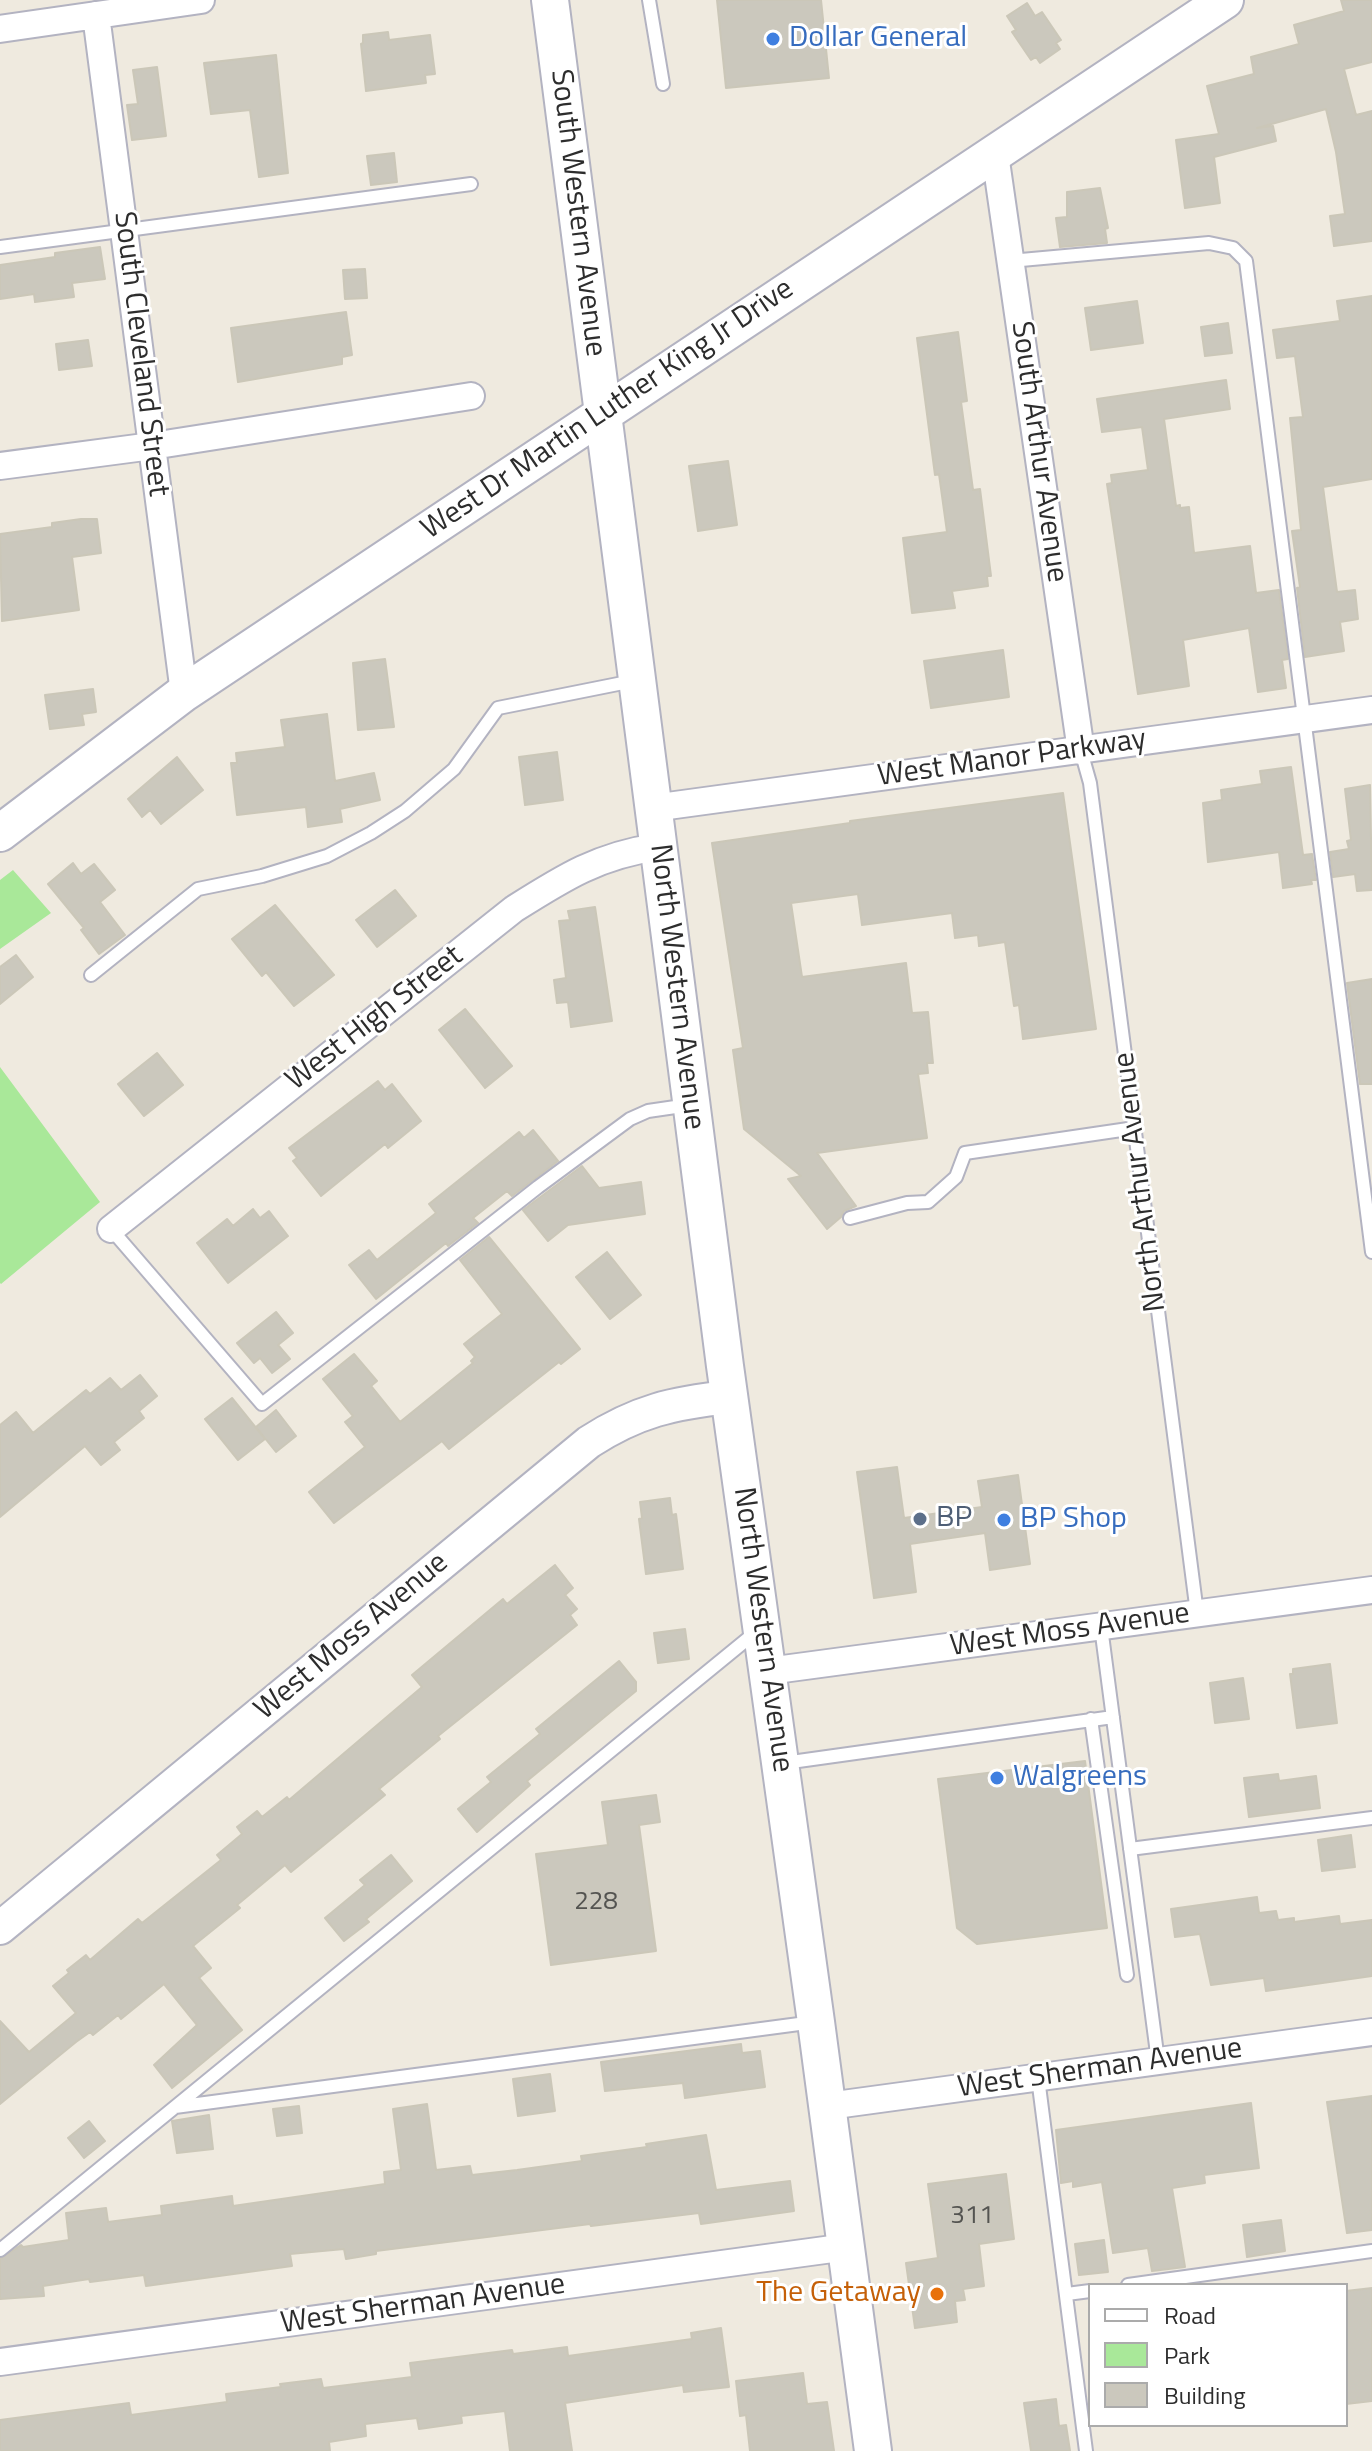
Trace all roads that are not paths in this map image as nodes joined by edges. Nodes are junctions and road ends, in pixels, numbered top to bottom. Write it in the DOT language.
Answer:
graph roads {
  1 [pos="201,0"];
  2 [pos="550,0"];
  3 [pos="649,0"];
  4 [pos="1225,0"];
  5 [pos="96,15"];
  6 [pos="0,29"];
  7 [pos="663,84"];
  8 [pos="995,154"];
  9 [pos="471,184"];
  10 [pos="124,229"];
  11 [pos="0,247"];
  12 [pos="1010,261"];
  13 [pos="471,396"];
  14 [pos="603,414"];
  15 [pos="152,446"];
  16 [pos="0,466"];
  17 [pos="637,680"];
  18 [pos="184,693"];
  19 [pos="1372,710"];
  20 [pos="1306,720"];
  21 [pos="1081,751"];
  22 [pos="653,808"];
  23 [pos="0,833"];
  24 [pos="658,847"];
  25 [pos="91,975"];
  26 [pos="691,1105"];
  27 [pos="1135,1128"];
  28 [pos="850,1218"];
  29 [pos="111,1229"];
  30 [pos="1372,1252"];
  31 [pos="729,1397"];
  32 [pos="1372,1590"];
  33 [pos="1197,1613"];
  34 [pos="761,1627"];
  35 [pos="1101,1627"];
  36 [pos="768,1671"];
  37 [pos="1113,1717"];
  38 [pos="1091,1719"];
  39 [pos="780,1763"];
  40 [pos="1372,1818"];
  41 [pos="1130,1849"];
  42 [pos="0,1928"];
  43 [pos="1127,1975"];
  44 [pos="816,2022"];
  45 [pos="1372,2032"];
  46 [pos="1158,2061"];
  47 [pos="1038,2078"];
  48 [pos="828,2106"];
  49 [pos="175,2107"];
  50 [pos="847,2247"];
  51 [pos="0,2250"];
  52 [pos="1372,2251"];
  53 [pos="1142,2283"];
  54 [pos="1088,2291"];
  55 [pos="1067,2294"];
  56 [pos="0,2362"];
  57 [pos="873,2451"];
  58 [pos="1086,2451"];
  1 -- 5 [label="street"];
  2 -- 14 [label="main road, South Western Avenue"];
  3 -- 7 [label="lane"];
  4 -- 8 [label="main road, West Dr Martin Luther King Jr Drive"];
  5 -- 6 [label="street"];
  5 -- 10 [label="street, South Cleveland Street"];
  8 -- 12 [label="street, South Arthur Avenue"];
  8 -- 14 [label="main road, West Dr Martin Luther King Jr Drive"];
  9 -- 10 [label="lane"];
  10 -- 11 [label="lane"];
  10 -- 15 [label="street, South Cleveland Street"];
  12 -- 20 [label="lane"];
  12 -- 21 [label="street, South Arthur Avenue"];
  13 -- 15 [label="street"];
  14 -- 17 [label="main road, South Western Avenue"];
  14 -- 18 [label="main road, West Dr Martin Luther King Jr Drive"];
  15 -- 16 [label="street"];
  15 -- 18 [label="street, South Cleveland Street"];
  17 -- 22 [label="main road, South Western Avenue"];
  17 -- 25 [label="lane"];
  18 -- 23 [label="main road, West Dr Martin Luther King Jr Drive"];
  19 -- 20 [label="street, West Manor Parkway"];
  20 -- 21 [label="street, West Manor Parkway"];
  20 -- 30 [label="lane"];
  21 -- 22 [label="street, West Manor Parkway"];
  21 -- 27 [label="lane, North Arthur Avenue"];
  22 -- 24 [label="main road, North Western Avenue"];
  24 -- 26 [label="main road, North Western Avenue"];
  24 -- 29 [label="street, West High Street"];
  26 -- 29 [label="lane"];
  26 -- 31 [label="main road, North Western Avenue"];
  27 -- 28 [label="lane"];
  27 -- 33 [label="lane, North Arthur Avenue"];
  31 -- 34 [label="main road, North Western Avenue"];
  31 -- 42 [label="street, West Moss Avenue"];
  32 -- 33 [label="street, West Moss Avenue"];
  33 -- 35 [label="street, West Moss Avenue"];
  34 -- 36 [label="main road, North Western Avenue"];
  34 -- 49 [label="lane"];
  35 -- 36 [label="street, West Moss Avenue"];
  35 -- 37 [label="lane"];
  36 -- 39 [label="main road, North Western Avenue"];
  37 -- 38 [label="lane"];
  37 -- 41 [label="lane"];
  38 -- 39 [label="lane"];
  38 -- 43 [label="lane"];
  39 -- 44 [label="main road, North Western Avenue"];
  40 -- 41 [label="lane"];
  41 -- 46 [label="lane"];
  44 -- 48 [label="main road, North Western Avenue"];
  44 -- 49 [label="lane"];
  45 -- 46 [label="street, West Sherman Avenue"];
  46 -- 47 [label="street, West Sherman Avenue"];
  47 -- 48 [label="street, West Sherman Avenue"];
  47 -- 55 [label="lane"];
  48 -- 50 [label="main road, North Western Avenue"];
  49 -- 51 [label="lane"];
  50 -- 56 [label="street, West Sherman Avenue"];
  50 -- 57 [label="main road, North Western Avenue"];
  52 -- 53 [label="lane"];
  54 -- 55 [label="lane"];
  55 -- 58 [label="lane"];
}
